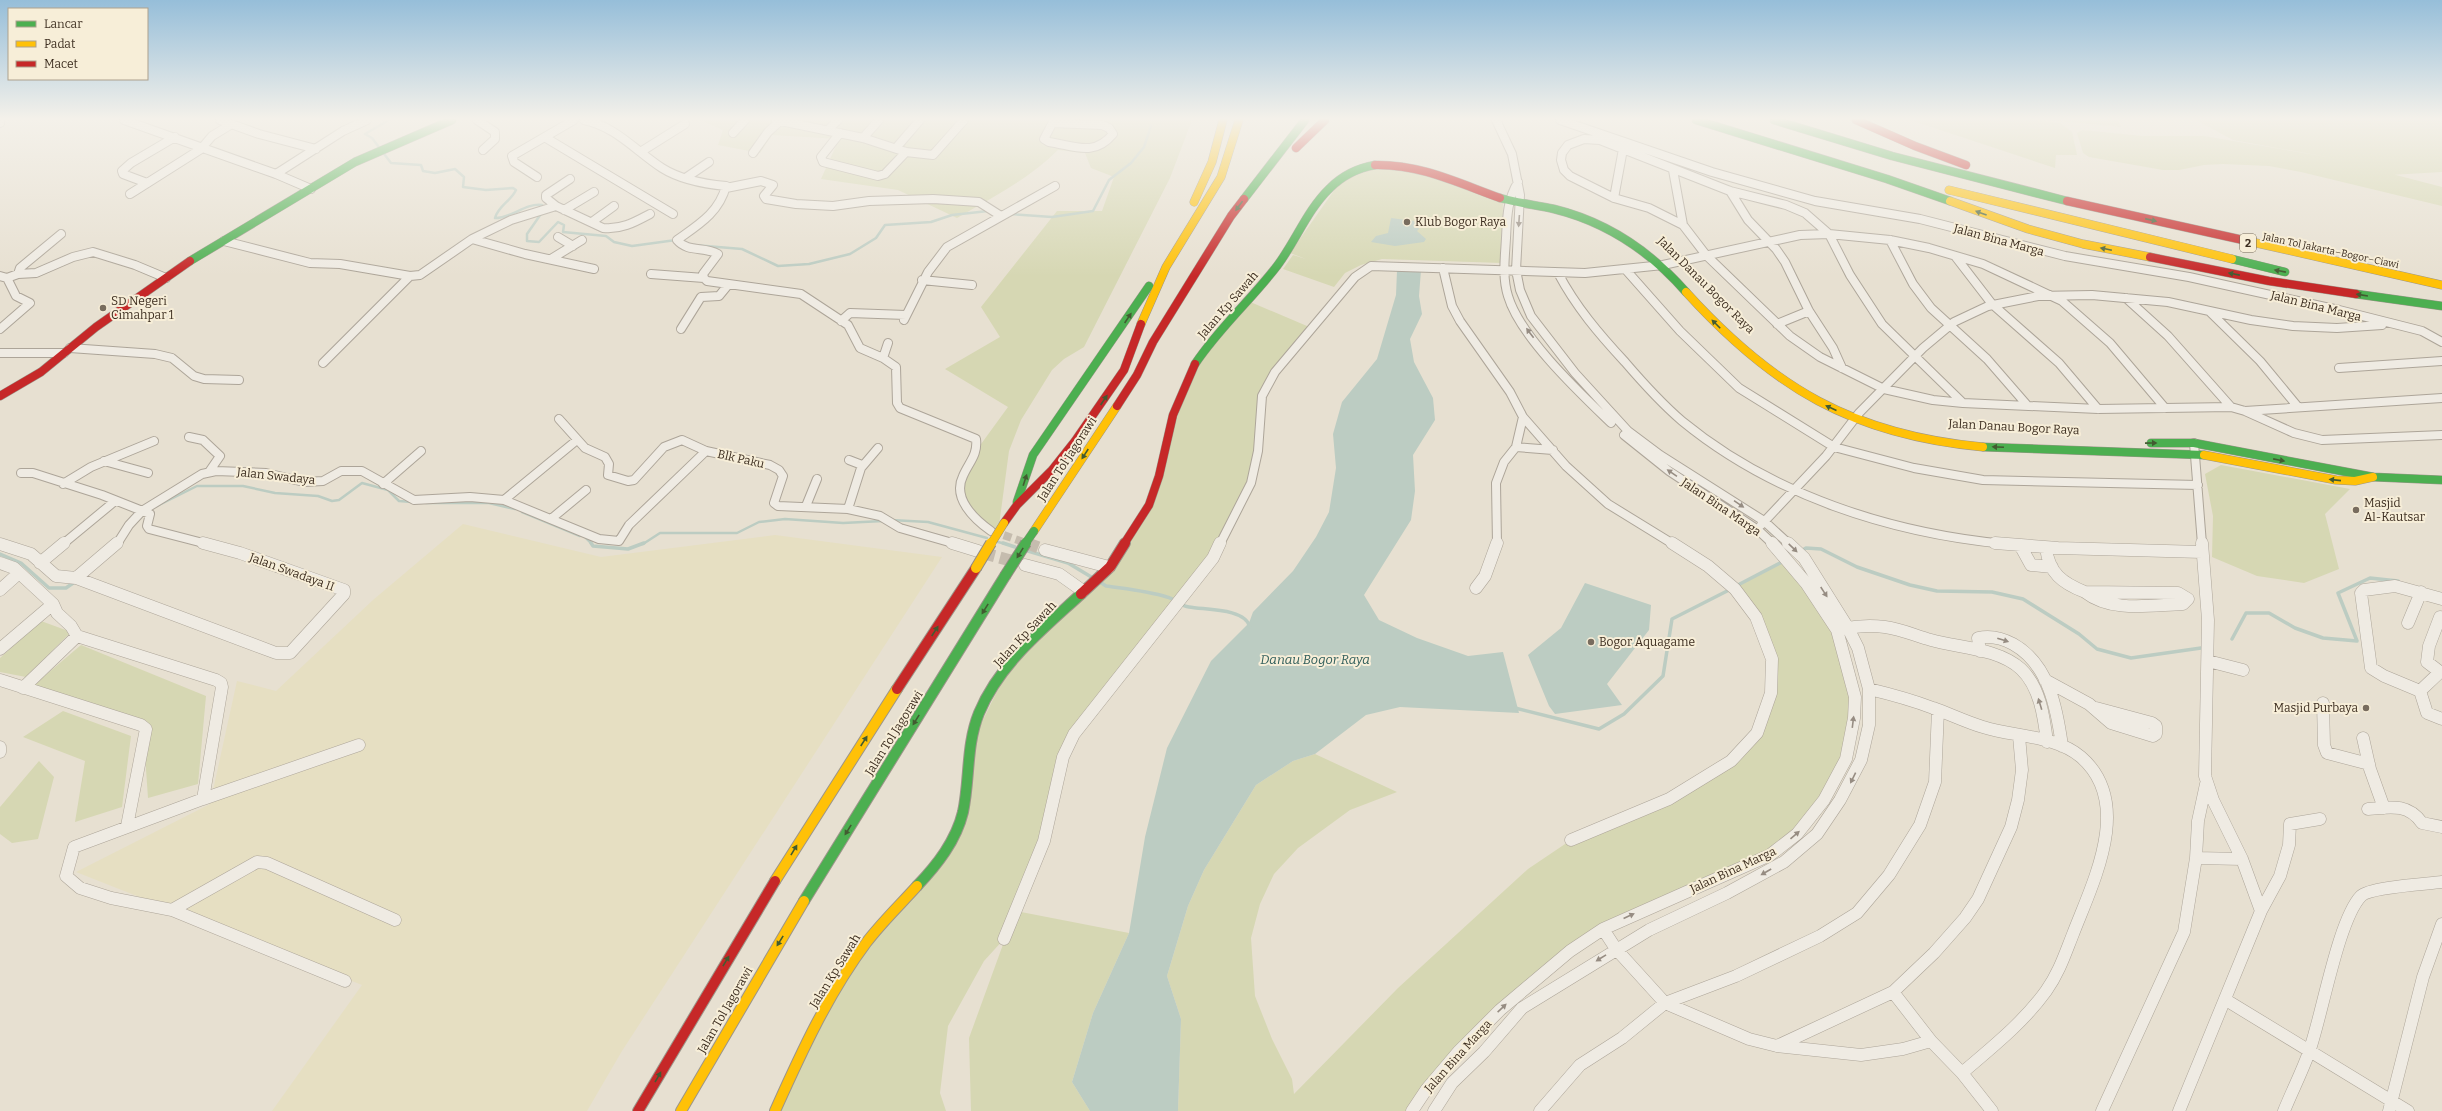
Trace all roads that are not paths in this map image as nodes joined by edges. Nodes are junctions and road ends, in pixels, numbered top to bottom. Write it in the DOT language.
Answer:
graph roads {
  1 [pos="122,172"];
  2 [pos="165,172"];
  3 [pos="270,172"];
  4 [pos="279,172"];
  5 [pos="341,172"];
  6 [pos="529,172"];
  7 [pos="604,172"];
  8 [pos="673,172"];
  9 [pos="695,172"];
  10 [pos="862,172"];
  11 [pos="887,172"];
  12 [pos="1208,172"];
  13 [pos="1223,172"];
  14 [pos="1265,172"];
  15 [pos="1276,172"];
  16 [pos="1342,172"];
  17 [pos="1445,172"];
  18 [pos="1515,172"];
  19 [pos="1566,172"];
  20 [pos="1619,172"];
  21 [pos="1673,172"];
  22 [pos="1678,172"];
  23 [pos="1712,172"];
  24 [pos="1864,172"];
  25 [pos="1892,172"];
  26 [pos="1953,172"];
  27 [pos="1991,172"];
  28 [pos="276,174"];
  29 [pos="537,177"];
  30 [pos="687,177"];
  31 [pos="570,179"];
  32 [pos="1518,182"];
  33 [pos="147,183"];
  34 [pos="1056,186"];
  35 [pos="726,188"];
  36 [pos="311,189"];
  37 [pos="1325,191"];
  38 [pos="1730,191"];
  39 [pos="594,192"];
  40 [pos="130,194"];
  41 [pos="1509,197"];
  42 [pos="1614,198"];
  43 [pos="1520,199"];
  44 [pos="556,206"];
  45 [pos="614,206"];
  46 [pos="564,210"];
  47 [pos="1247,211"];
  48 [pos="650,214"];
  49 [pos="673,214"];
  50 [pos="1001,216"];
  51 [pos="592,222"];
  52 [pos="1683,225"];
  53 [pos="61,234"];
  54 [pos="1829,234"];
  55 [pos="558,237"];
  56 [pos="472,239"];
  57 [pos="582,240"];
  58 [pos="1890,240"];
  59 [pos="224,241"];
  60 [pos="1227,241"];
  61 [pos="1768,241"];
  62 [pos="572,246"];
  63 [pos="1706,255"];
  64 [pos="1954,255"];
  65 [pos="551,259"];
  66 [pos="1666,264"];
  67 [pos="1444,268"];
  68 [pos="594,270"];
  69 [pos="1516,270"];
  70 [pos="1626,270"];
  71 [pos="1504,271"];
  72 [pos="1558,273"];
  73 [pos="2294,273"];
  74 [pos="18,274"];
  75 [pos="651,274"];
  76 [pos="410,276"];
  77 [pos="3,277"];
  78 [pos="166,278"];
  79 [pos="704,278"];
  80 [pos="2326,279"];
  81 [pos="922,280"];
  82 [pos="2440,284"];
  83 [pos="728,285"];
  84 [pos="972,285"];
  85 [pos="2050,295"];
  86 [pos="2126,298"];
  87 [pos="1992,304"];
  88 [pos="2442,305"];
  89 [pos="2339,310"];
  90 [pos="1809,311"];
  91 [pos="2210,312"];
  92 [pos="841,321"];
  93 [pos="1778,324"];
  94 [pos="2391,324"];
  95 [pos="1950,326"];
  96 [pos="681,328"];
  97 [pos="0,329"];
  98 [pos="2442,334"];
  99 [pos="2442,342"];
  100 [pos="888,343"];
  101 [pos="67,350"];
  102 [pos="0,353"];
  103 [pos="1914,356"];
  104 [pos="883,358"];
  105 [pos="2442,361"];
  106 [pos="323,363"];
  107 [pos="1842,368"];
  108 [pos="2339,368"];
  109 [pos="1137,375"];
  110 [pos="239,380"];
  111 [pos="1884,389"];
  112 [pos="0,396"];
  113 [pos="2442,398"];
  114 [pos="1962,403"];
  115 [pos="2027,405"];
  116 [pos="2231,407"];
  117 [pos="2298,407"];
  118 [pos="2164,408"];
  119 [pos="2098,409"];
  120 [pos="2245,411"];
  121 [pos="1857,415"];
  122 [pos="1523,417"];
  123 [pos="559,419"];
  124 [pos="2441,436"];
  125 [pos="189,437"];
  126 [pos="577,440"];
  127 [pos="154,441"];
  128 [pos="2194,443"];
  129 [pos="1516,447"];
  130 [pos="1834,447"];
  131 [pos="878,448"];
  132 [pos="1553,450"];
  133 [pos="421,451"];
  134 [pos="706,451"];
  135 [pos="2196,454"];
  136 [pos="849,460"];
  137 [pos="104,461"];
  138 [pos="862,465"];
  139 [pos="209,472"];
  140 [pos="21,473"];
  141 [pos="148,473"];
  142 [pos="2373,477"];
  143 [pos="817,479"];
  144 [pos="2442,480"];
  145 [pos="322,481"];
  146 [pos="63,484"];
  147 [pos="383,484"];
  148 [pos="2198,485"];
  149 [pos="1793,489"];
  150 [pos="586,490"];
  151 [pos="504,500"];
  152 [pos="115,501"];
  153 [pos="1017,505"];
  154 [pos="806,506"];
  155 [pos="848,509"];
  156 [pos="146,512"];
  157 [pos="551,519"];
  158 [pos="1764,521"];
  159 [pos="1758,530"];
  160 [pos="991,531"];
  161 [pos="0,544"];
  162 [pos="2020,545"];
  163 [pos="2046,548"];
  164 [pos="1045,550"];
  165 [pos="978,551"];
  166 [pos="2202,552"];
  167 [pos="0,563"];
  168 [pos="40,563"];
  169 [pos="1025,565"];
  170 [pos="2052,567"];
  171 [pos="1108,569"];
  172 [pos="20,573"];
  173 [pos="78,579"];
  174 [pos="1476,588"];
  175 [pos="1086,589"];
  176 [pos="0,590"];
  177 [pos="2085,592"];
  178 [pos="2421,592"];
  179 [pos="2442,599"];
  180 [pos="53,604"];
  181 [pos="2442,618"];
  182 [pos="2408,622"];
  183 [pos="1842,629"];
  184 [pos="2439,631"];
  185 [pos="76,636"];
  186 [pos="0,649"];
  187 [pos="1980,651"];
  188 [pos="2208,661"];
  189 [pos="2243,670"];
  190 [pos="0,680"];
  191 [pos="2045,680"];
  192 [pos="23,688"];
  193 [pos="1869,689"];
  194 [pos="2420,691"];
  195 [pos="2323,703"];
  196 [pos="2096,708"];
  197 [pos="1938,710"];
  198 [pos="2442,719"];
  199 [pos="2019,736"];
  200 [pos="2363,738"];
  201 [pos="2047,742"];
  202 [pos="359,745"];
  203 [pos="2062,746"];
  204 [pos="0,747"];
  205 [pos="0,752"];
  206 [pos="2369,764"];
  207 [pos="2206,784"];
  208 [pos="203,799"];
  209 [pos="2384,808"];
  210 [pos="2368,809"];
  211 [pos="2320,819"];
  212 [pos="127,826"];
  213 [pos="2442,827"];
  214 [pos="1570,840"];
  215 [pos="2196,858"];
  216 [pos="2242,859"];
  217 [pos="2442,882"];
  218 [pos="172,910"];
  219 [pos="2261,911"];
  220 [pos="395,920"];
  221 [pos="2442,924"];
  222 [pos="1603,929"];
  223 [pos="1004,939"];
  224 [pos="1616,949"];
  225 [pos="345,981"];
  226 [pos="1893,992"];
  227 [pos="2226,1000"];
  228 [pos="1665,1003"];
  229 [pos="1931,1041"];
  230 [pos="1777,1046"];
  231 [pos="2310,1052"];
  232 [pos="1962,1073"];
  233 [pos="2391,1107"];
  234 [pos="638,1111"];
  235 [pos="681,1111"];
  236 [pos="775,1111"];
  237 [pos="1412,1111"];
  238 [pos="1434,1111"];
  239 [pos="1540,1111"];
  240 [pos="1992,1111"];
  241 [pos="2102,1111"];
  242 [pos="2179,1111"];
  243 [pos="2284,1111"];
  244 [pos="2408,1111"];
  1 -- 33 [label="street"];
  2 -- 33 [label="street"];
  3 -- 28 [label="street"];
  4 -- 28 [label="street"];
  5 -- 36 [label="main road"];
  6 -- 29 [label="street"];
  7 -- 49 [label="street"];
  8 -- 30 [label="street"];
  9 -- 30 [label="street"];
  10 -- 11 [label="street"];
  153 -- 12 [label="main road, one-way"];
  153 -- 13 [label="main road, one-way"];
  14 -- 109 [label="main road, one-way"];
  15 -- 47 [label="main road"];
  16 -- 37 [label="main road, Jalan Danau Bogor Raya"];
  17 -- 41 [label="main road, Jalan Danau Bogor Raya"];
  18 -- 32 [label="street, Jalan Bina Marga"];
  19 -- 42 [label="street"];
  20 -- 42 [label="street"];
  21 -- 52 [label="street"];
  22 -- 38 [label="street"];
  23 -- 89 [label="street, Jalan Bina Marga"];
  88 -- 24 [label="main road, one-way"];
  73 -- 25 [label="main road, 2, one-way"];
  26 -- 82 [label="main road, Jalan Tol Jakarta–Bogor–Ciawi / 2, one-way"];
  27 -- 82 [label="main road"];
  28 -- 36 [label="street"];
  30 -- 35 [label="street"];
  31 -- 44 [label="street"];
  32 -- 41 [label="street"];
  32 -- 43 [label="street, Jalan Bina Marga"];
  33 -- 40 [label="street"];
  34 -- 50 [label="street"];
  35 -- 50 [label="street"];
  35 -- 79 [label="street"];
  36 -- 59 [label="main road"];
  37 -- 171 [label="main road, Jalan Kp Sawah"];
  38 -- 54 [label="street"];
  38 -- 61 [label="street"];
  39 -- 46 [label="street"];
  41 -- 43 [label="main road, Jalan Danau Bogor Raya"];
  41 -- 71 [label="street, Jalan Bina Marga"];
  42 -- 52 [label="street"];
  43 -- 66 [label="main road, Jalan Danau Bogor Raya"];
  43 -- 69 [label="street, Jalan Bina Marga, one-way"];
  44 -- 46 [label="street"];
  44 -- 56 [label="street"];
  45 -- 51 [label="street"];
  46 -- 51 [label="street"];
  48 -- 51 [label="street"];
  50 -- 81 [label="street"];
  52 -- 63 [label="street"];
  53 -- 74 [label="street"];
  54 -- 58 [label="street"];
  54 -- 61 [label="street"];
  54 -- 103 [label="street"];
  55 -- 62 [label="street"];
  56 -- 65 [label="street"];
  56 -- 76 [label="street"];
  57 -- 62 [label="street"];
  58 -- 64 [label="street"];
  58 -- 95 [label="street"];
  59 -- 76 [label="street"];
  59 -- 78 [label="main road"];
  60 -- 109 [label="main road"];
  61 -- 63 [label="street"];
  61 -- 90 [label="street"];
  62 -- 65 [label="street"];
  63 -- 66 [label="street"];
  63 -- 93 [label="street"];
  64 -- 85 [label="street"];
  64 -- 87 [label="street"];
  65 -- 68 [label="street"];
  66 -- 70 [label="street"];
  66 -- 121 [label="main road, Jalan Danau Bogor Raya"];
  67 -- 71 [label="street"];
  67 -- 122 [label="street"];
  67 -- 223 [label="street"];
  69 -- 71 [label="street"];
  69 -- 72 [label="street"];
  69 -- 158 [label="street, Jalan Bina Marga, one-way"];
  70 -- 72 [label="street"];
  70 -- 130 [label="street"];
  159 -- 71 [label="street, Jalan Bina Marga, one-way"];
  72 -- 149 [label="street"];
  74 -- 77 [label="street"];
  74 -- 78 [label="street"];
  75 -- 79 [label="street"];
  76 -- 106 [label="street"];
  77 -- 97 [label="street"];
  78 -- 101 [label="main road"];
  79 -- 83 [label="street"];
  80 -- 88 [label="main road"];
  81 -- 84 [label="street"];
  81 -- 92 [label="street"];
  83 -- 92 [label="street"];
  83 -- 96 [label="street"];
  85 -- 86 [label="street"];
  85 -- 87 [label="street"];
  85 -- 118 [label="street"];
  86 -- 91 [label="street"];
  86 -- 116 [label="street"];
  87 -- 95 [label="street"];
  87 -- 119 [label="street"];
  89 -- 94 [label="street, Jalan Bina Marga"];
  89 -- 98 [label="street"];
  90 -- 93 [label="street"];
  90 -- 107 [label="street"];
  91 -- 94 [label="street"];
  91 -- 117 [label="street"];
  92 -- 104 [label="street"];
  93 -- 107 [label="street"];
  94 -- 99 [label="street, Jalan Bina Marga"];
  95 -- 103 [label="street"];
  95 -- 115 [label="street"];
  100 -- 104 [label="street"];
  101 -- 102 [label="street"];
  101 -- 110 [label="street"];
  101 -- 112 [label="main road"];
  103 -- 111 [label="street"];
  103 -- 114 [label="street"];
  104 -- 160 [label="street"];
  105 -- 108 [label="street"];
  107 -- 111 [label="street"];
  109 -- 235 [label="main road, Jalan Tol Jagorawi, one-way, bridge"];
  111 -- 114 [label="street"];
  111 -- 121 [label="street"];
  113 -- 117 [label="street"];
  114 -- 115 [label="street"];
  115 -- 119 [label="street"];
  116 -- 118 [label="street"];
  116 -- 120 [label="street"];
  117 -- 120 [label="street"];
  118 -- 119 [label="street"];
  120 -- 124 [label="street"];
  121 -- 128 [label="main road, Jalan Danau Bogor Raya, one-way"];
  121 -- 130 [label="street"];
  135 -- 121 [label="main road, Jalan Danau Bogor Raya, one-way"];
  122 -- 129 [label="street"];
  122 -- 132 [label="street"];
  123 -- 126 [label="street, Blk Paku"];
  125 -- 139 [label="street"];
  126 -- 134 [label="street, Blk Paku"];
  126 -- 151 [label="street"];
  127 -- 137 [label="street"];
  128 -- 135 [label="street"];
  128 -- 142 [label="main road, Jalan Danau Bogor Raya, one-way"];
  129 -- 132 [label="street"];
  129 -- 174 [label="street"];
  130 -- 148 [label="street"];
  130 -- 149 [label="street"];
  131 -- 138 [label="street"];
  132 -- 214 [label="street"];
  133 -- 147 [label="street"];
  134 -- 154 [label="street, Blk Paku"];
  134 -- 157 [label="street, Blk Paku"];
  142 -- 135 [label="main road, Jalan Danau Bogor Raya, one-way"];
  135 -- 148 [label="street"];
  136 -- 138 [label="street"];
  137 -- 141 [label="street"];
  137 -- 146 [label="street"];
  138 -- 155 [label="street"];
  139 -- 145 [label="street, Jalan Swadaya"];
  139 -- 156 [label="street"];
  140 -- 146 [label="street"];
  142 -- 144 [label="main road, Jalan Danau Bogor Raya"];
  143 -- 154 [label="street"];
  145 -- 147 [label="street, Blk Paku"];
  146 -- 152 [label="street"];
  147 -- 151 [label="street, Blk Paku"];
  148 -- 166 [label="street"];
  149 -- 158 [label="street"];
  149 -- 162 [label="street"];
  150 -- 157 [label="street"];
  151 -- 157 [label="street, Blk Paku"];
  152 -- 156 [label="street"];
  152 -- 168 [label="street"];
  234 -- 153 [label="main road, Jalan Tol Jagorawi, one-way, bridge"];
  154 -- 155 [label="street, Blk Paku"];
  155 -- 165 [label="street, Blk Paku"];
  156 -- 173 [label="street"];
  156 -- 173 [label="street, Jalan Swadaya II"];
  158 -- 159 [label="street"];
  158 -- 183 [label="street, Jalan Bina Marga, one-way"];
  159 -- 183 [label="street, Jalan Bina Marga"];
  161 -- 168 [label="street"];
  162 -- 163 [label="street"];
  162 -- 170 [label="street"];
  163 -- 166 [label="street"];
  163 -- 170 [label="street"];
  164 -- 171 [label="street"];
  166 -- 188 [label="street"];
  167 -- 172 [label="street"];
  168 -- 173 [label="street"];
  169 -- 175 [label="street"];
  170 -- 177 [label="street"];
  171 -- 175 [label="main road, Jalan Kp Sawah"];
  172 -- 176 [label="street"];
  172 -- 180 [label="street"];
  175 -- 236 [label="main road, Jalan Kp Sawah"];
  177 -- 177 [label="street"];
  178 -- 179 [label="street"];
  178 -- 182 [label="street"];
  178 -- 194 [label="street"];
  180 -- 185 [label="street"];
  180 -- 186 [label="street"];
  181 -- 184 [label="street"];
  183 -- 187 [label="street"];
  183 -- 193 [label="street, Jalan Bina Marga"];
  222 -- 183 [label="street, Jalan Bina Marga, one-way"];
  184 -- 194 [label="street"];
  185 -- 192 [label="street"];
  185 -- 208 [label="street"];
  187 -- 191 [label="street, one-way"];
  201 -- 187 [label="street, one-way"];
  188 -- 189 [label="street"];
  188 -- 207 [label="street"];
  190 -- 192 [label="street"];
  191 -- 196 [label="street"];
  191 -- 203 [label="street"];
  192 -- 212 [label="street"];
  193 -- 197 [label="street"];
  193 -- 224 [label="street, Jalan Bina Marga, one-way"];
  194 -- 198 [label="street"];
  195 -- 206 [label="street"];
  196 -- 196 [label="street"];
  197 -- 199 [label="street"];
  197 -- 228 [label="street"];
  199 -- 201 [label="street"];
  199 -- 226 [label="street"];
  200 -- 206 [label="street"];
  201 -- 203 [label="street"];
  202 -- 208 [label="street"];
  203 -- 232 [label="street"];
  204 -- 205 [label="street"];
  206 -- 209 [label="street"];
  207 -- 215 [label="street"];
  207 -- 216 [label="street"];
  208 -- 212 [label="street"];
  209 -- 210 [label="street"];
  209 -- 213 [label="street"];
  211 -- 219 [label="street"];
  212 -- 218 [label="street"];
  215 -- 216 [label="street"];
  215 -- 241 [label="street"];
  216 -- 219 [label="street"];
  217 -- 231 [label="street"];
  218 -- 220 [label="street"];
  218 -- 225 [label="street"];
  219 -- 227 [label="street"];
  221 -- 233 [label="street"];
  222 -- 224 [label="street"];
  237 -- 222 [label="street, Jalan Bina Marga, one-way"];
  224 -- 228 [label="street"];
  224 -- 238 [label="street, Jalan Bina Marga, one-way"];
  226 -- 229 [label="street"];
  226 -- 230 [label="street"];
  227 -- 231 [label="street"];
  227 -- 242 [label="street"];
  228 -- 230 [label="street"];
  228 -- 239 [label="street"];
  229 -- 230 [label="street"];
  229 -- 232 [label="street"];
  231 -- 233 [label="street"];
  231 -- 243 [label="street"];
  232 -- 240 [label="street"];
  233 -- 244 [label="street"];
}
